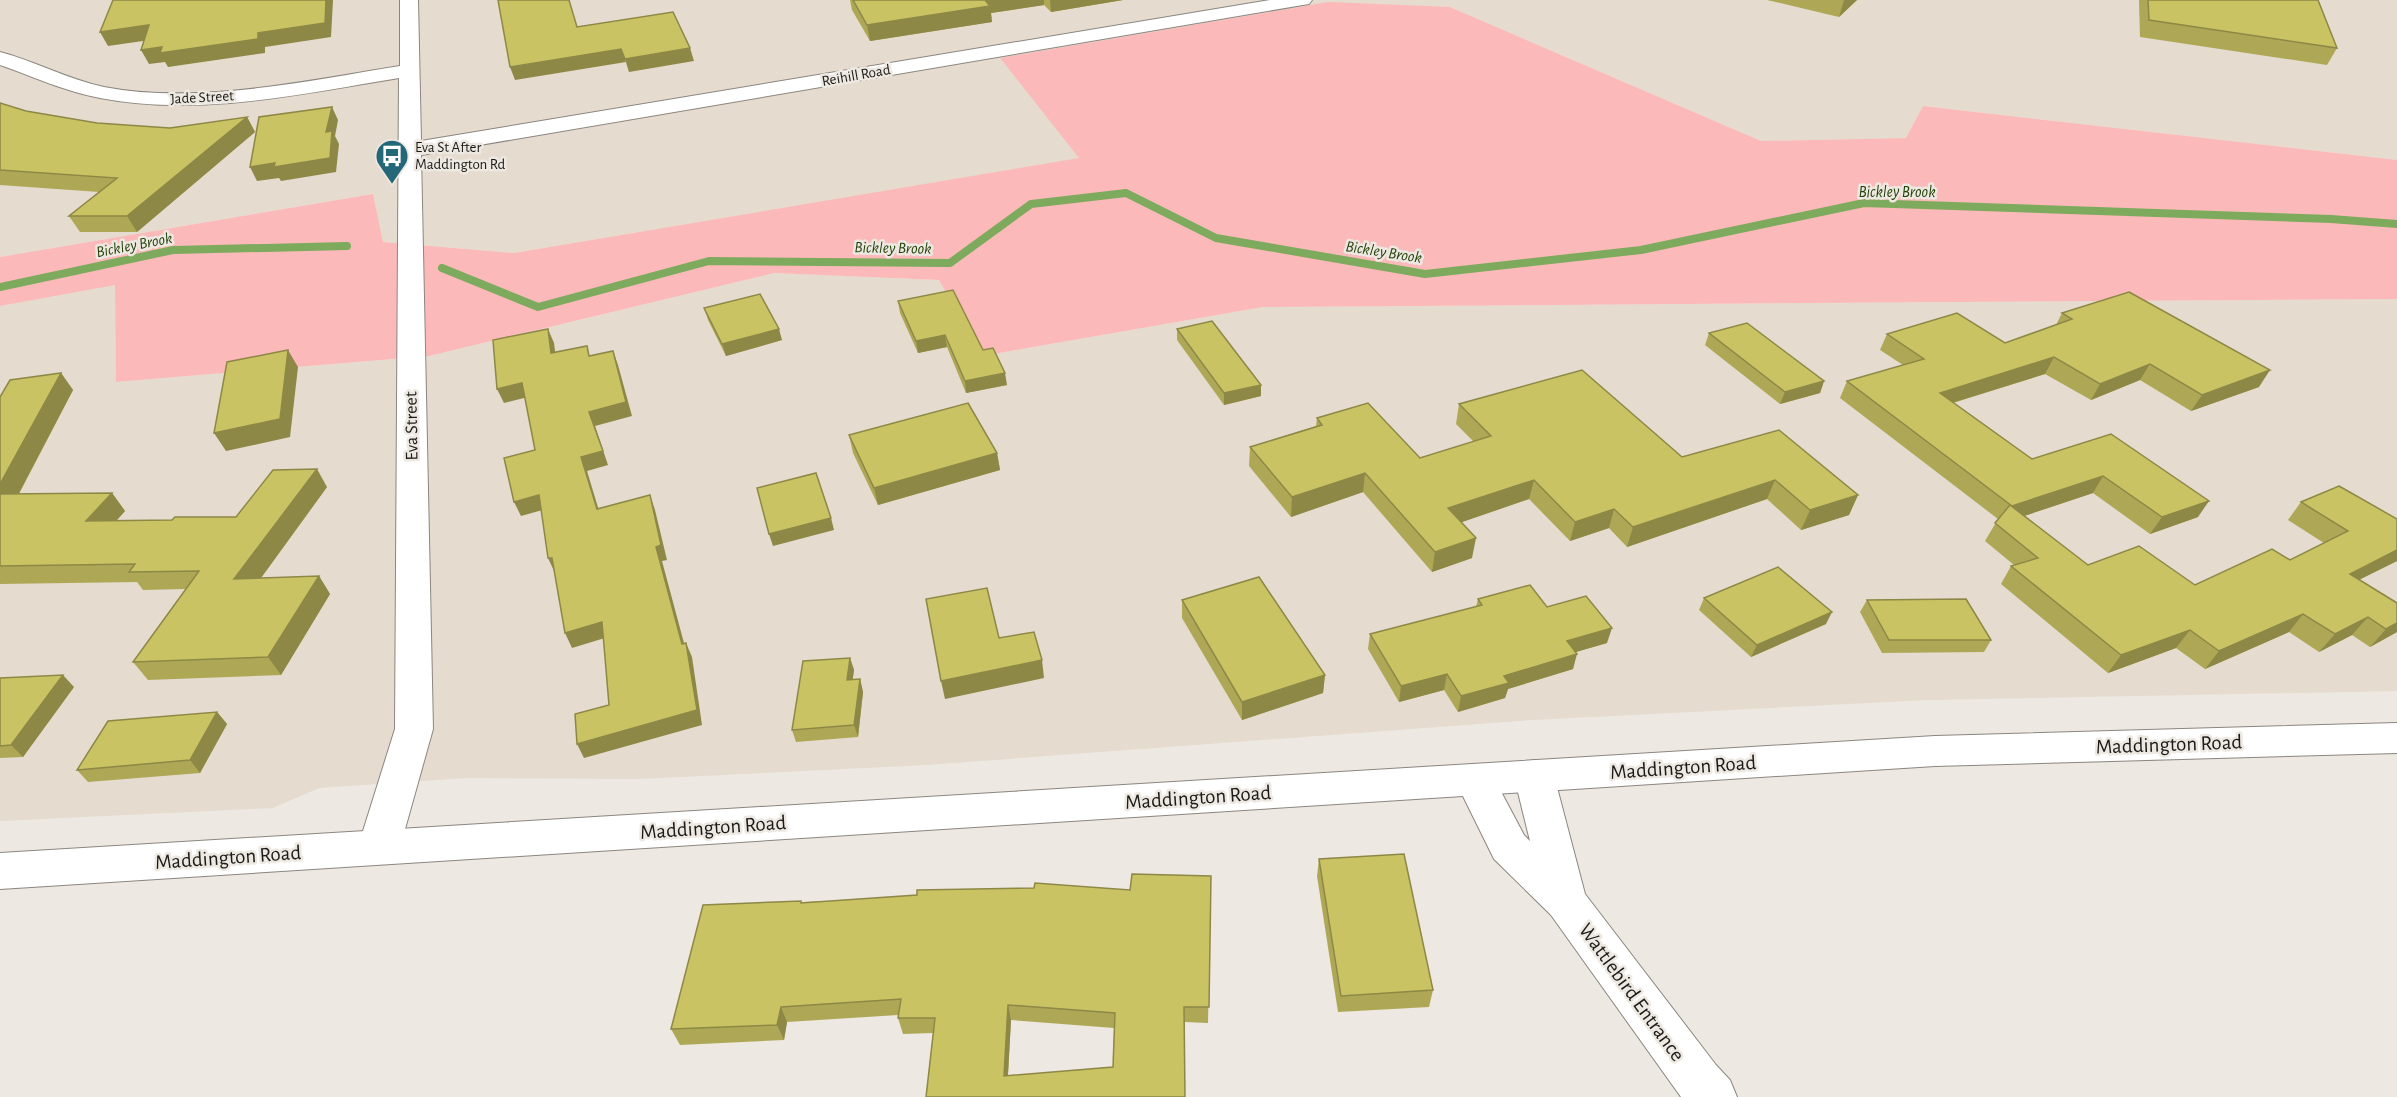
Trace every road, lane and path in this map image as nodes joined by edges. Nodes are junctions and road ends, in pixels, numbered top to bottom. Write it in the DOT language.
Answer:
graph roads {
  1 [pos="409,0"];
  2 [pos="1303,0"];
  3 [pos="0,58"];
  4 [pos="408,71"];
  5 [pos="409,150"];
  6 [pos="2392,743"];
  7 [pos="1534,776"];
  8 [pos="1475,780"];
  9 [pos="379,847"];
  10 [pos="0,871"];
  11 [pos="1566,902"];
  12 [pos="1707,1092"];
  1 -- 4 [label="street, Eva Street"];
  2 -- 5 [label="street, Reihill Road"];
  3 -- 4 [label="street, Jade Street"];
  4 -- 5 [label="street, Eva Street"];
  5 -- 9 [label="street, Eva Street"];
  6 -- 7 [label="street, Maddington Road"];
  7 -- 8 [label="street, Maddington Road"];
  7 -- 11 [label="street, Wattlebird Entrance"];
  8 -- 9 [label="street, Maddington Road"];
  8 -- 11 [label="street, Wattlebird Entrance"];
  9 -- 10 [label="street, Maddington Road"];
  11 -- 12 [label="street, Wattlebird Entrance"];
}
